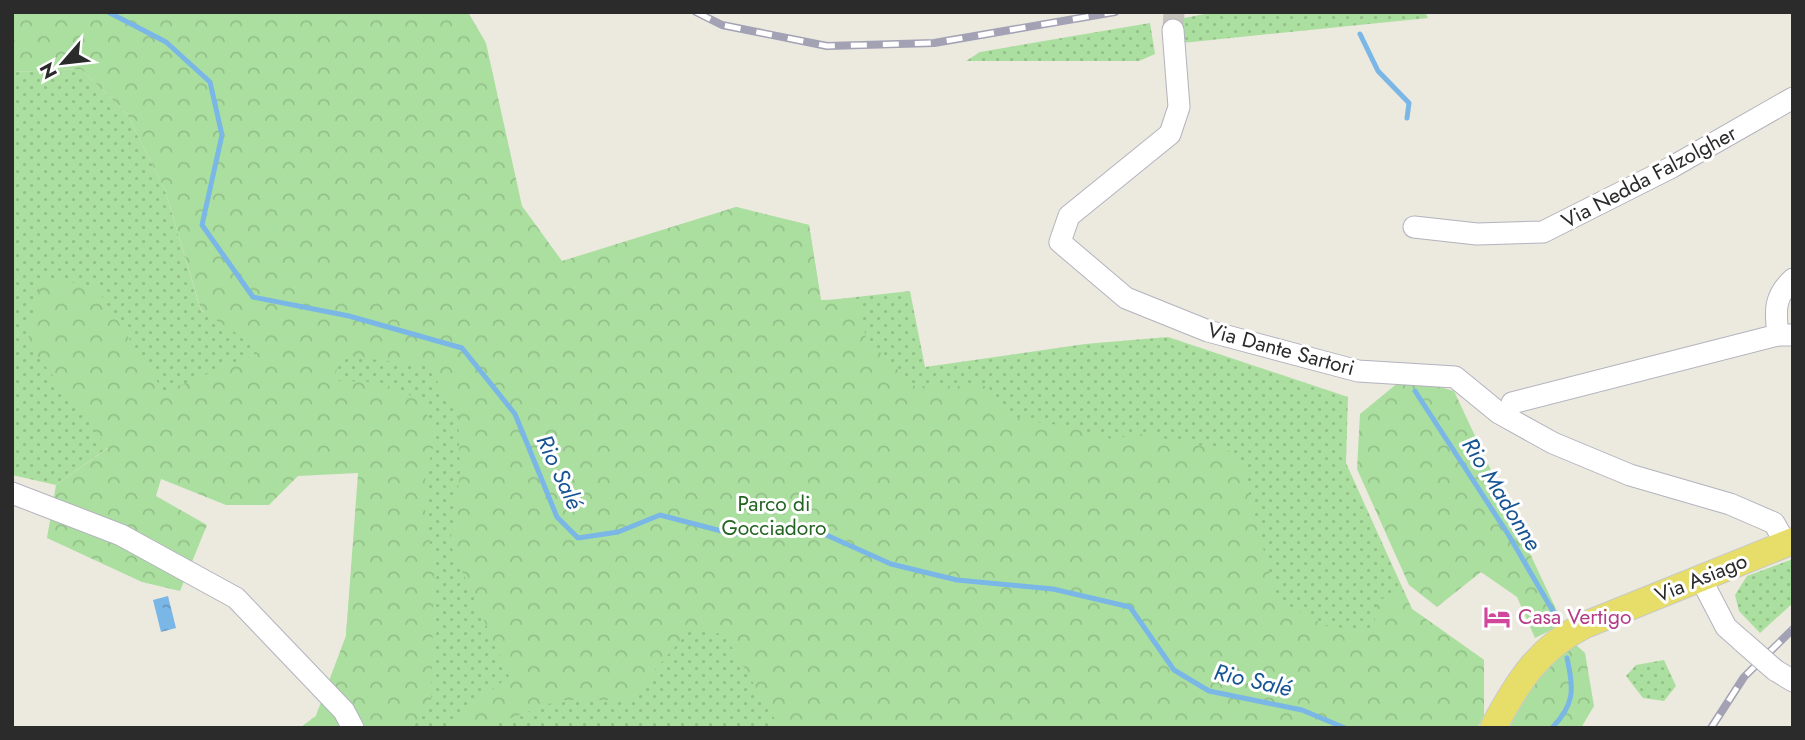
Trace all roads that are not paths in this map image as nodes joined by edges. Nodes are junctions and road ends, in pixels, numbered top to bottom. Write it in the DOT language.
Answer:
graph roads {
  1 [pos="1172,30"];
  2 [pos="1793,98"];
  3 [pos="1414,227"];
  4 [pos="1793,279"];
  5 [pos="1785,335"];
  6 [pos="1512,403"];
  7 [pos="12,493"];
  8 [pos="1789,542"];
  9 [pos="1700,579"];
  10 [pos="1784,676"];
  11 [pos="353,728"];
  12 [pos="1493,728"];
  1 -- 8 [label="street, Via Dante Sartori"];
  2 -- 3 [label="street, Via Nedda Falzolgher"];
  4 -- 5 [label="street"];
  5 -- 6 [label="street"];
  7 -- 11 [label="street"];
  8 -- 9 [label="main road, Via Asiago"];
  9 -- 10 [label="street, bridge"];
  9 -- 12 [label="main road, Via Asiago"];
}
